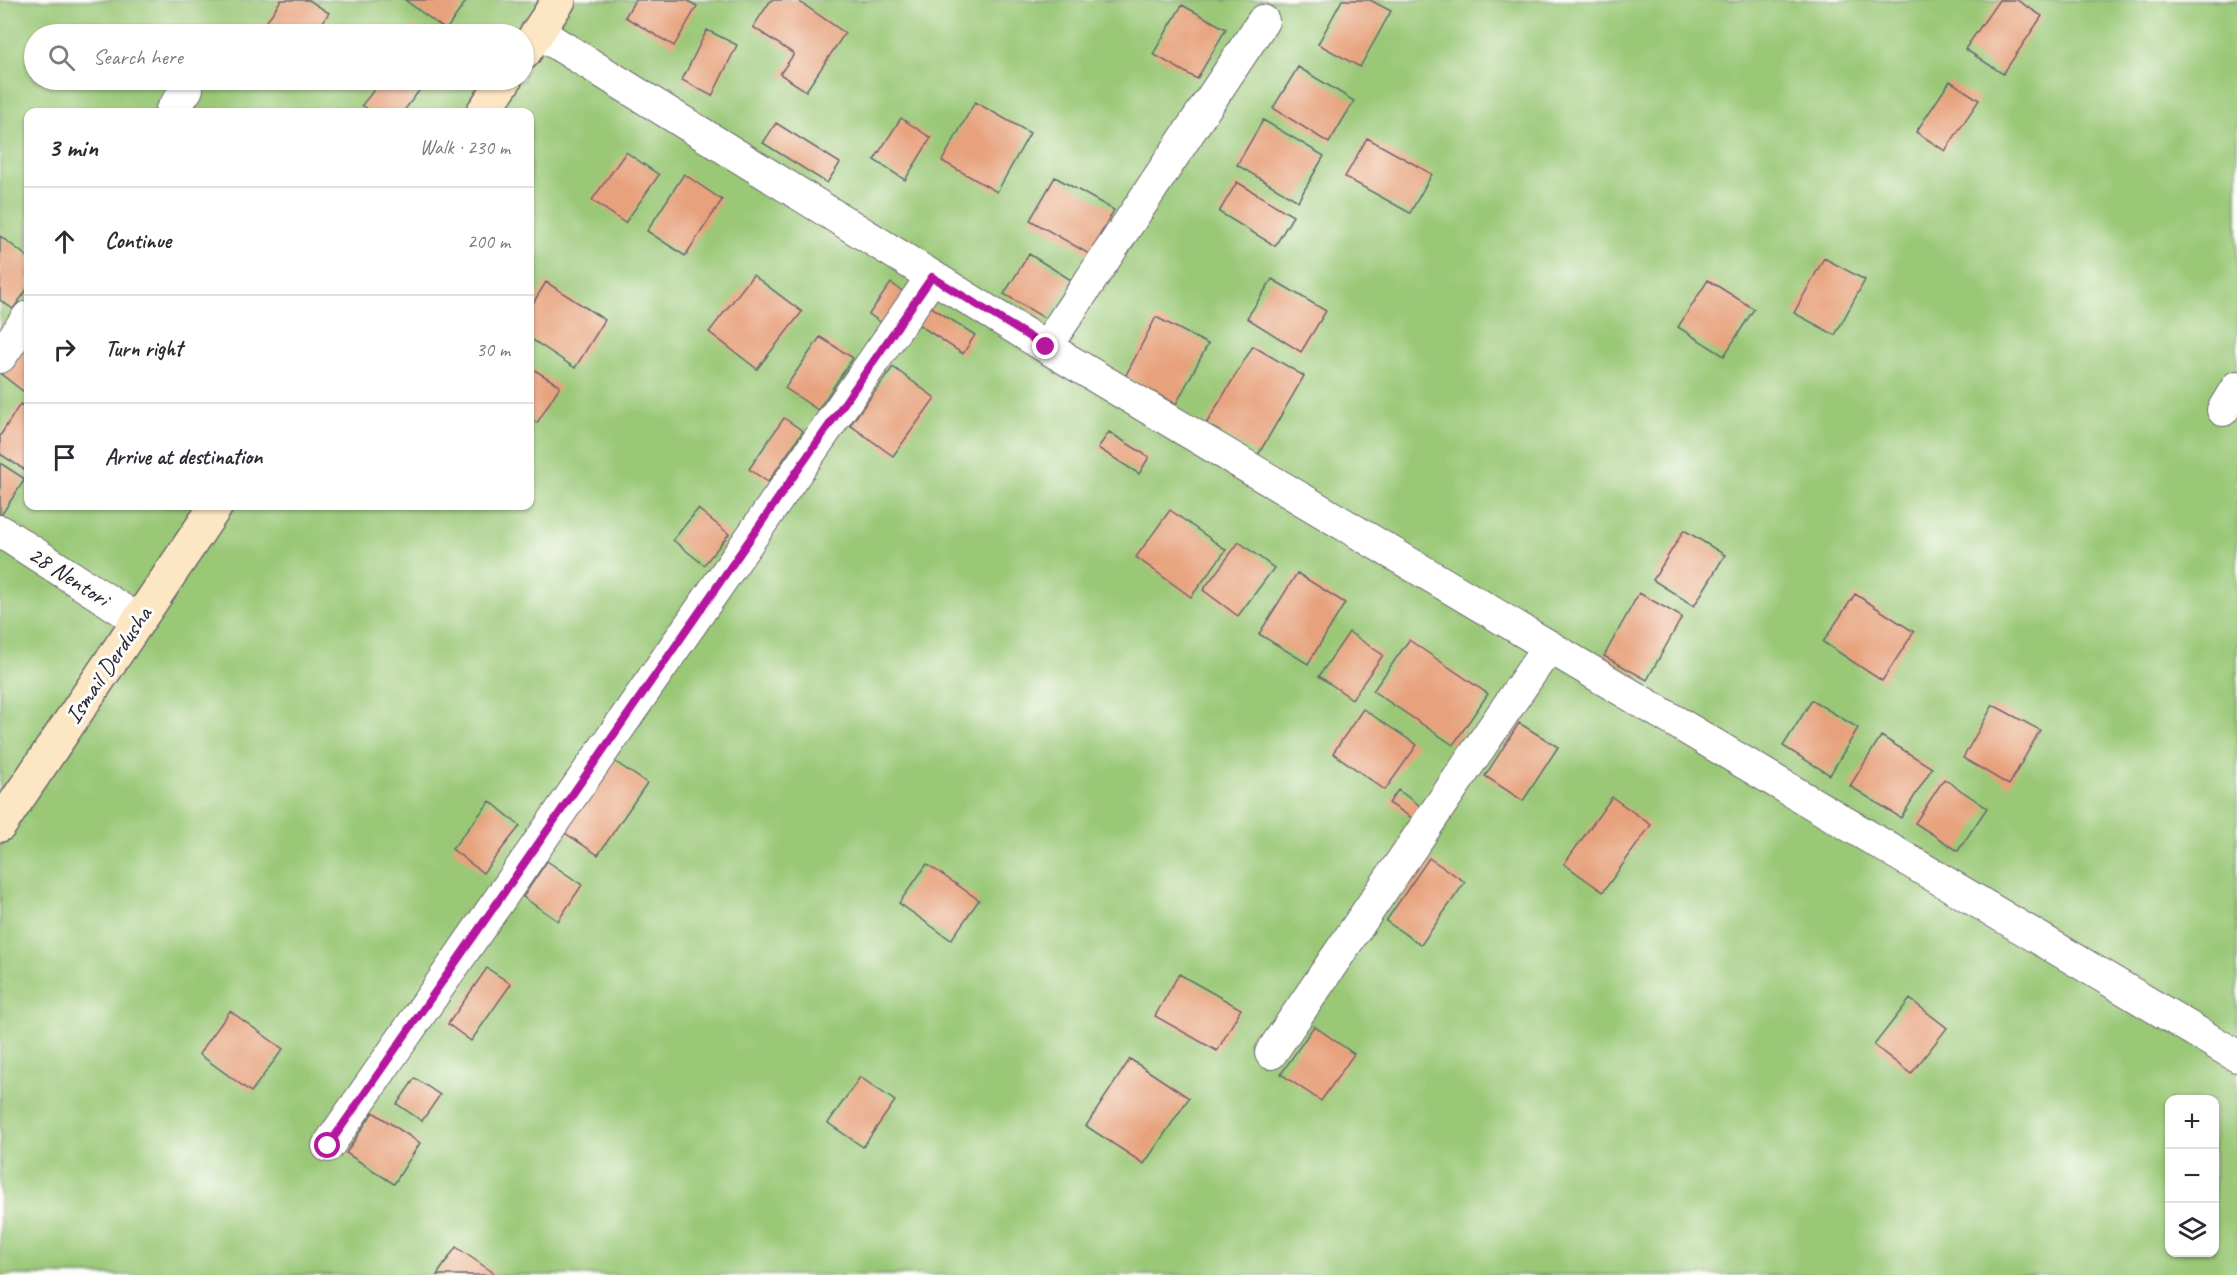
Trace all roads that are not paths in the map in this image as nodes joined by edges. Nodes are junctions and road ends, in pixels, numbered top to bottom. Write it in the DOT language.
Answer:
graph roads {
  1 [pos="560,0"];
  2 [pos="1263,21"];
  3 [pos="534,38"];
  4 [pos="534,44"];
  5 [pos="498,90"];
  6 [pos="486,108"];
  7 [pos="932,277"];
  8 [pos="24,322"];
  9 [pos="1046,347"];
  10 [pos="0,357"];
  11 [pos="213,510"];
  12 [pos="0,531"];
  13 [pos="138,620"];
  14 [pos="1549,646"];
  15 [pos="0,825"];
  16 [pos="1271,1053"];
  17 [pos="2237,1056"];
  18 [pos="328,1146"];
  1 -- 3 [label="main road"];
  2 -- 9 [label="street"];
  4 -- 7 [label="street"];
  5 -- 6 [label="main road"];
  7 -- 9 [label="street"];
  7 -- 18 [label="street"];
  8 -- 10 [label="street"];
  9 -- 14 [label="street"];
  11 -- 13 [label="main road, Ismail Derdusha"];
  12 -- 13 [label="street, 28 Nentori"];
  13 -- 15 [label="main road, Ismail Derdusha"];
  14 -- 16 [label="street"];
  14 -- 17 [label="street"];
}
